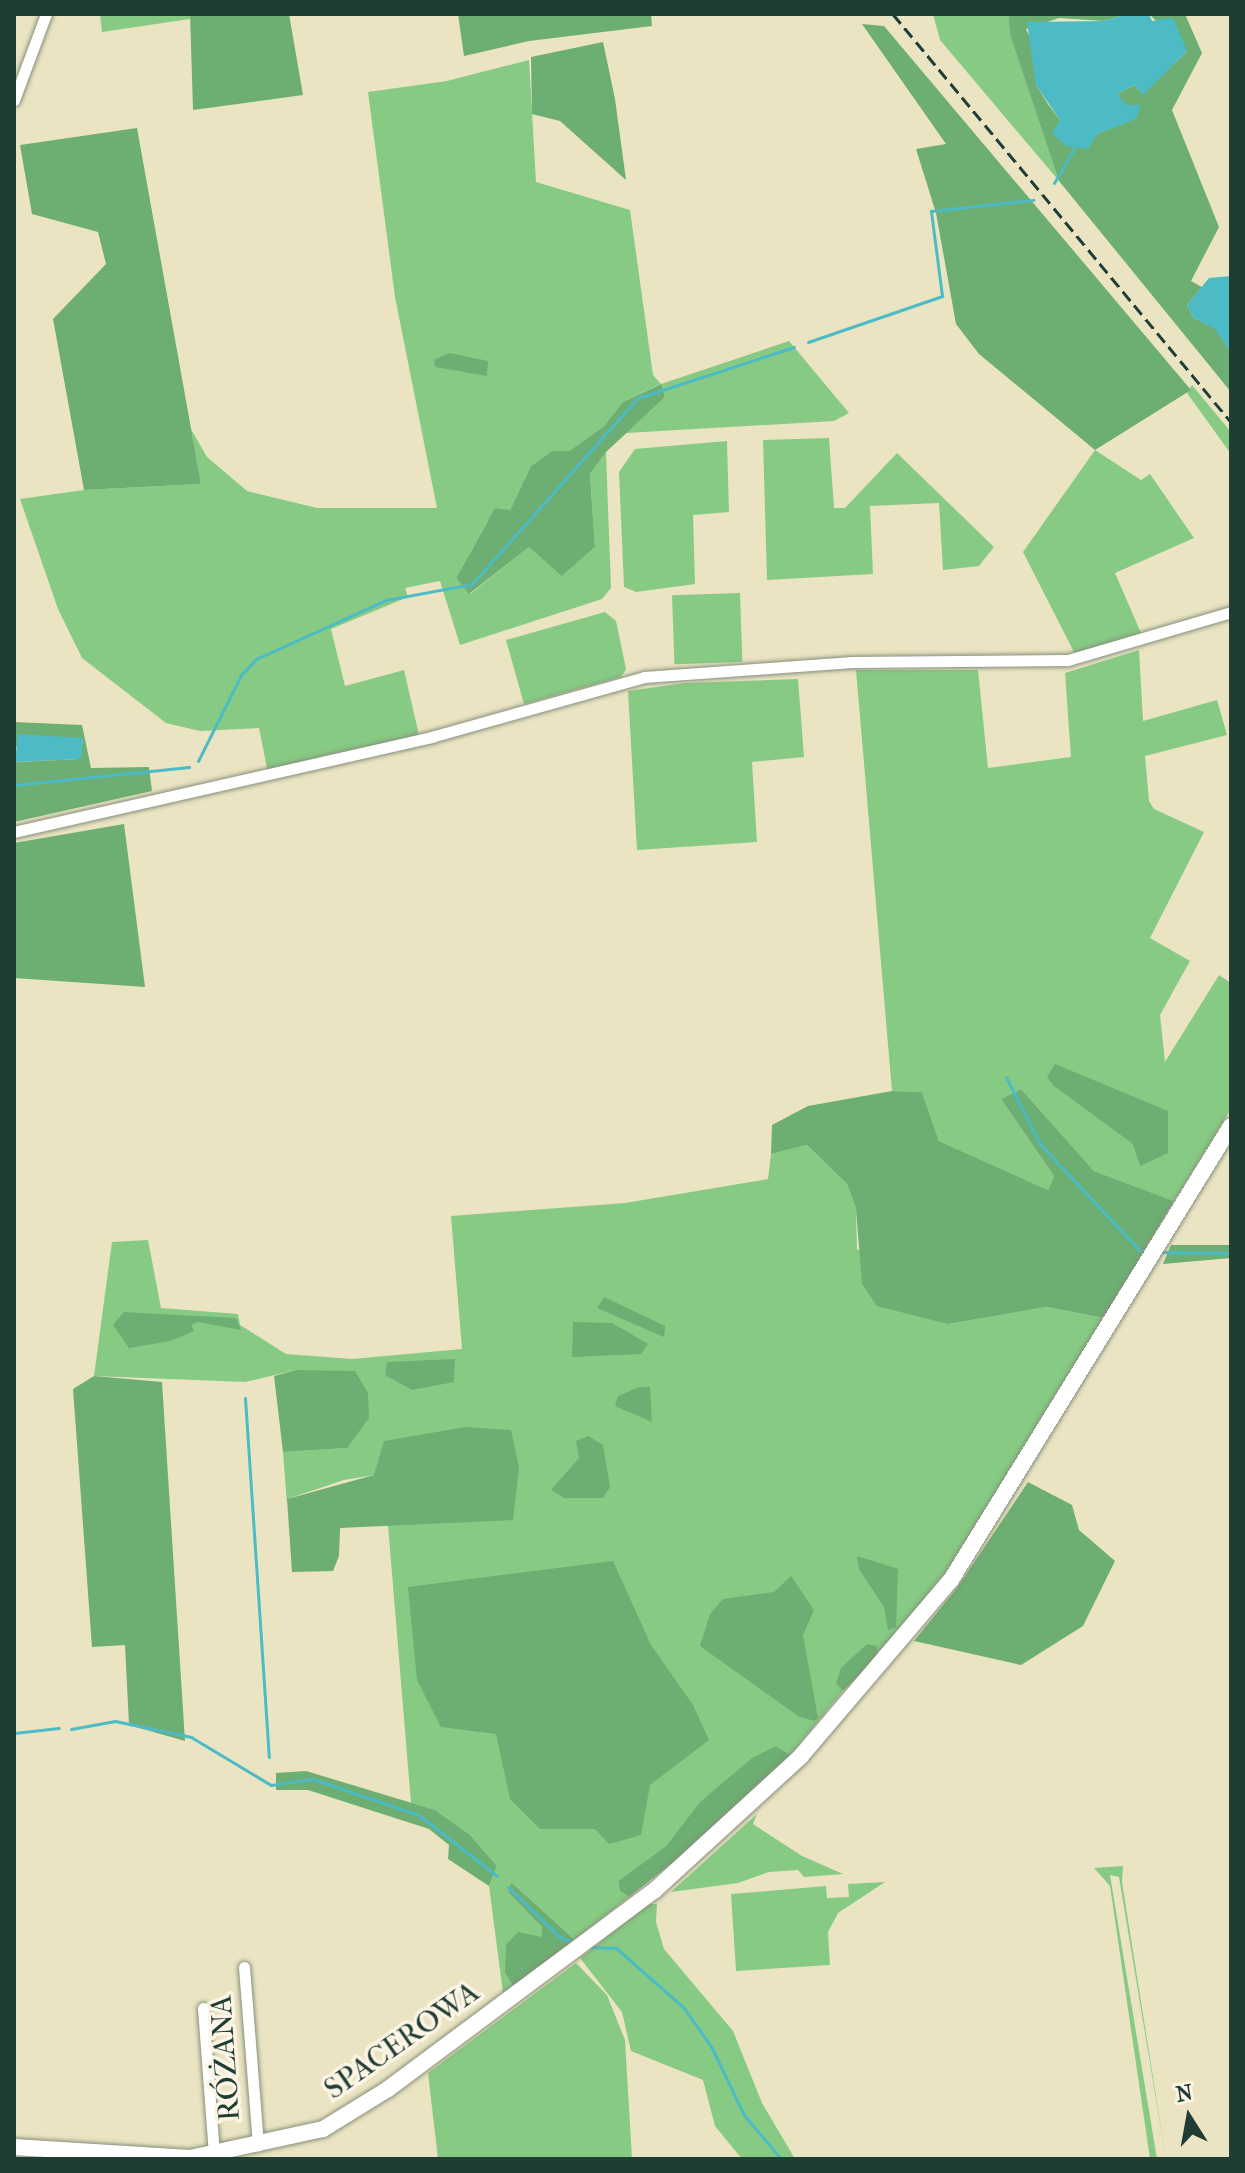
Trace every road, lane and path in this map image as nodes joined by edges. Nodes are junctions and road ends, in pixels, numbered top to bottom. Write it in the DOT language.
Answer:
graph roads {
  1 [pos="46,14"];
  2 [pos="14,100"];
  3 [pos="1231,612"];
  4 [pos="14,832"];
  5 [pos="1231,1126"];
  6 [pos="244,1967"];
  7 [pos="203,2008"];
  8 [pos="258,2145"];
  9 [pos="14,2147"];
  10 [pos="214,2154"];
  1 -- 2 [label="street"];
  3 -- 4 [label="street"];
  5 -- 8 [label="street, SPACEROWA"];
  6 -- 8 [label="street, RÓŻANA"];
  7 -- 10 [label="street"];
  8 -- 10 [label="street, SPACEROWA"];
  9 -- 10 [label="street, SPACEROWA"];
}
